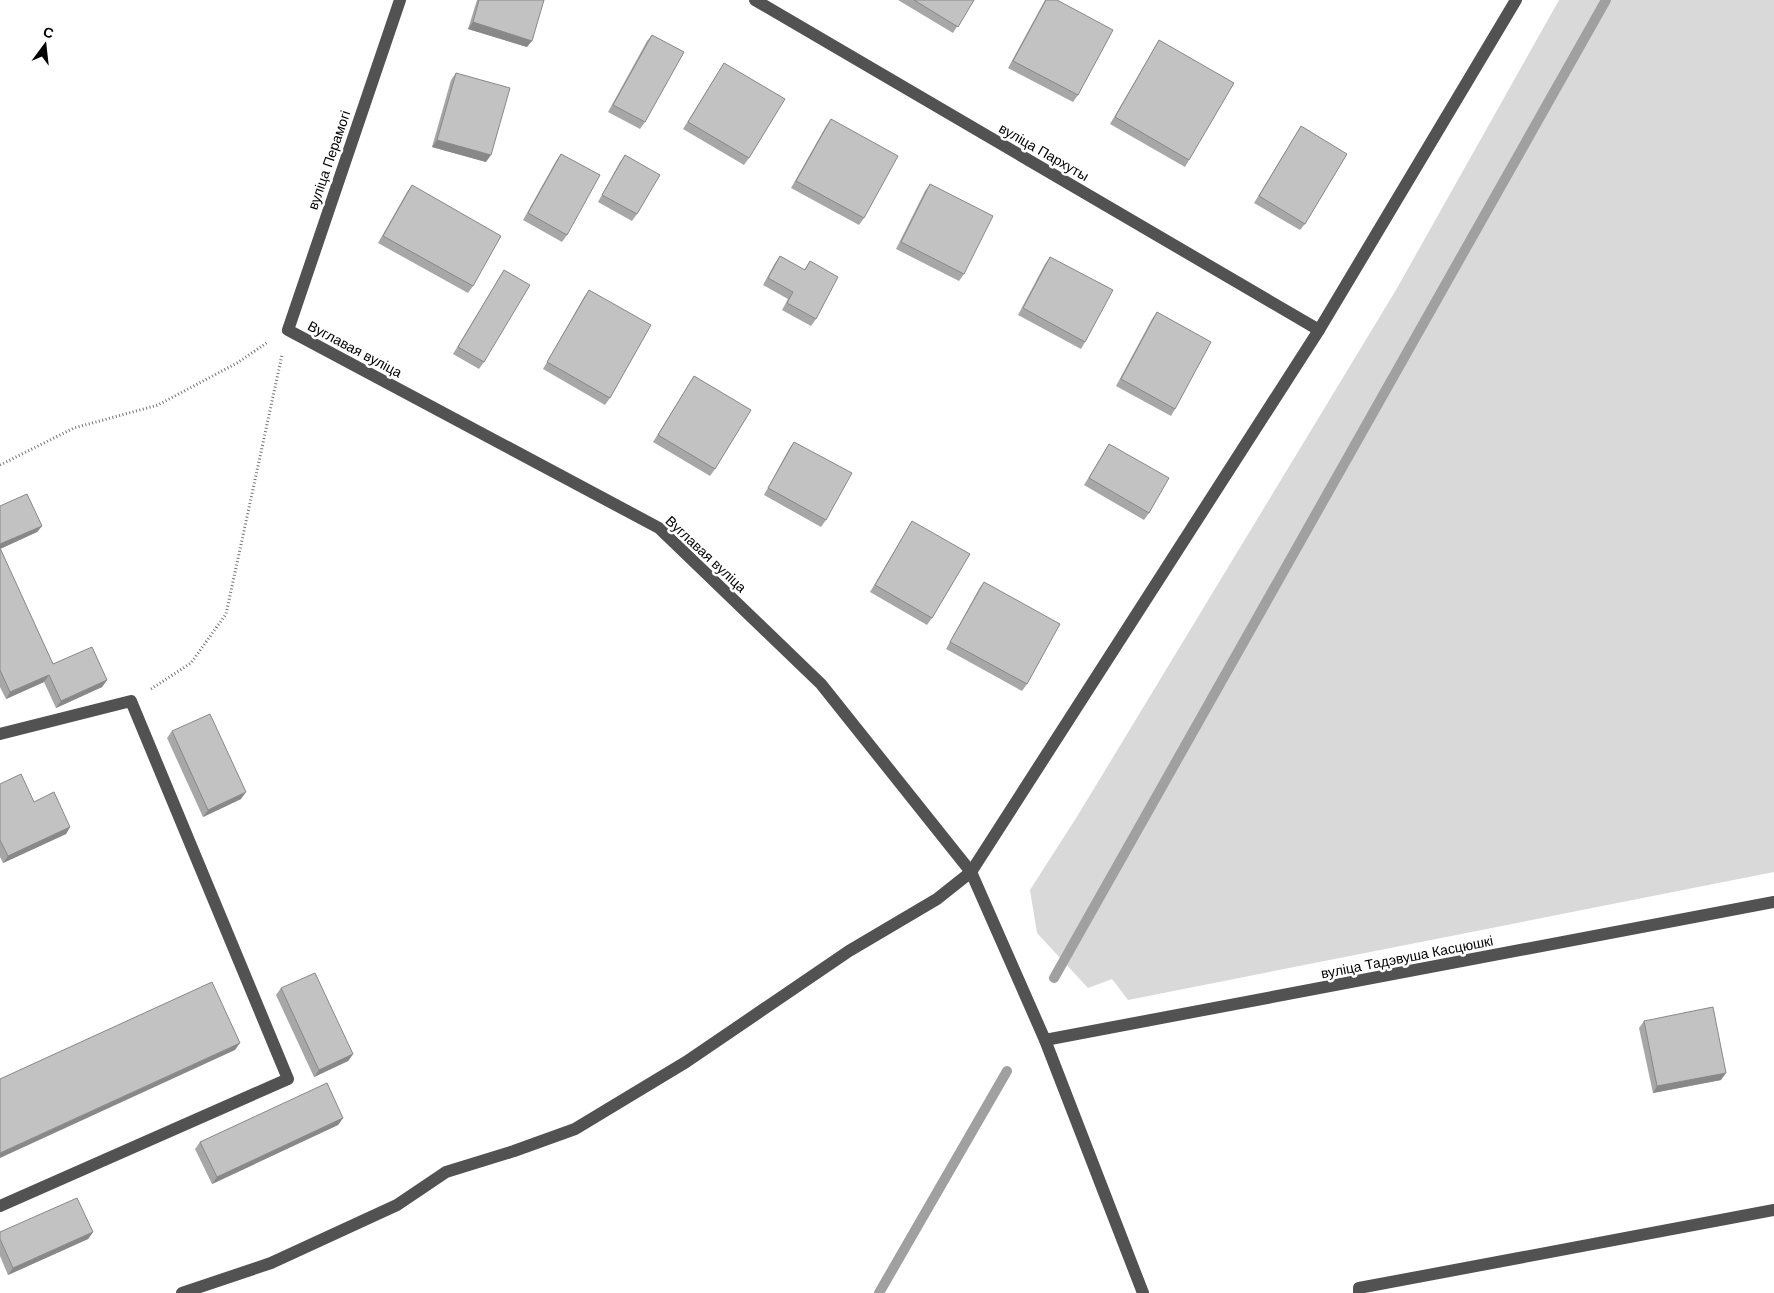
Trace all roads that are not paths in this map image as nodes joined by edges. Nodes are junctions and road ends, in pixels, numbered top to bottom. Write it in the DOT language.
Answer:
graph roads {
  1 [pos="400,0"];
  2 [pos="755,0"];
  3 [pos="1516,0"];
  4 [pos="288,330"];
  5 [pos="1319,330"];
  6 [pos="0,734"];
  7 [pos="971,872"];
  8 [pos="1774,902"];
  9 [pos="1045,1040"];
  10 [pos="0,1206"];
  11 [pos="1774,1210"];
  12 [pos="182,1293"];
  13 [pos="1143,1293"];
  14 [pos="1359,1293"];
  1 -- 4 [label="street, вуліца Перамогі"];
  2 -- 5 [label="street, вуліца Пархуты"];
  3 -- 5 [label="street"];
  4 -- 7 [label="street, Вуглавая вуліца"];
  5 -- 7 [label="street"];
  6 -- 10 [label="street"];
  7 -- 9 [label="street, Вуглавая вуліца"];
  7 -- 12 [label="street"];
  8 -- 9 [label="street, вуліца Тадэвуша Касцюшкі"];
  9 -- 13 [label="street, Вуглавая вуліца"];
  11 -- 14 [label="street"];
}
